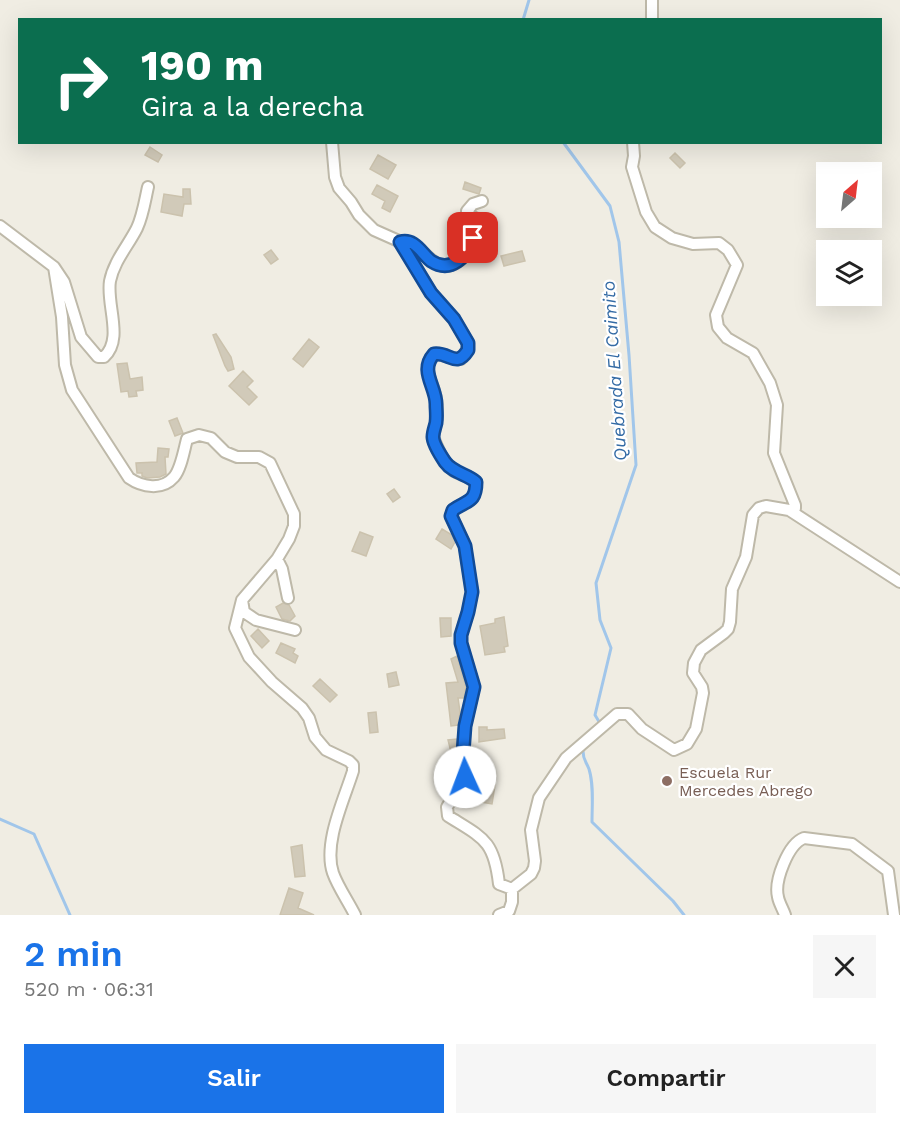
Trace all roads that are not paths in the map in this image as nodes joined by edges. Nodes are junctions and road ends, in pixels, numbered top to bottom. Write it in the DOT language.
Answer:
graph roads {
  1 [pos="652,0"];
  2 [pos="652,18"];
  3 [pos="332,144"];
  4 [pos="633,144"];
  5 [pos="148,187"];
  6 [pos="482,201"];
  7 [pos="0,226"];
  8 [pos="400,242"];
  9 [pos="54,267"];
  10 [pos="789,510"];
  11 [pos="277,559"];
  12 [pos="900,582"];
  13 [pos="288,598"];
  14 [pos="242,600"];
  15 [pos="295,630"];
  16 [pos="512,889"];
  17 [pos="355,915"];
  18 [pos="500,915"];
  19 [pos="785,915"];
  20 [pos="894,915"];
  1 -- 2 [label="street"];
  3 -- 8 [label="street"];
  4 -- 10 [label="street"];
  5 -- 9 [label="street"];
  6 -- 8 [label="street"];
  7 -- 9 [label="street"];
  8 -- 16 [label="street"];
  9 -- 11 [label="street"];
  10 -- 12 [label="street"];
  10 -- 16 [label="street"];
  11 -- 13 [label="street"];
  11 -- 14 [label="street"];
  14 -- 15 [label="street"];
  14 -- 17 [label="street"];
  16 -- 18 [label="street"];
  19 -- 20 [label="street"];
}
